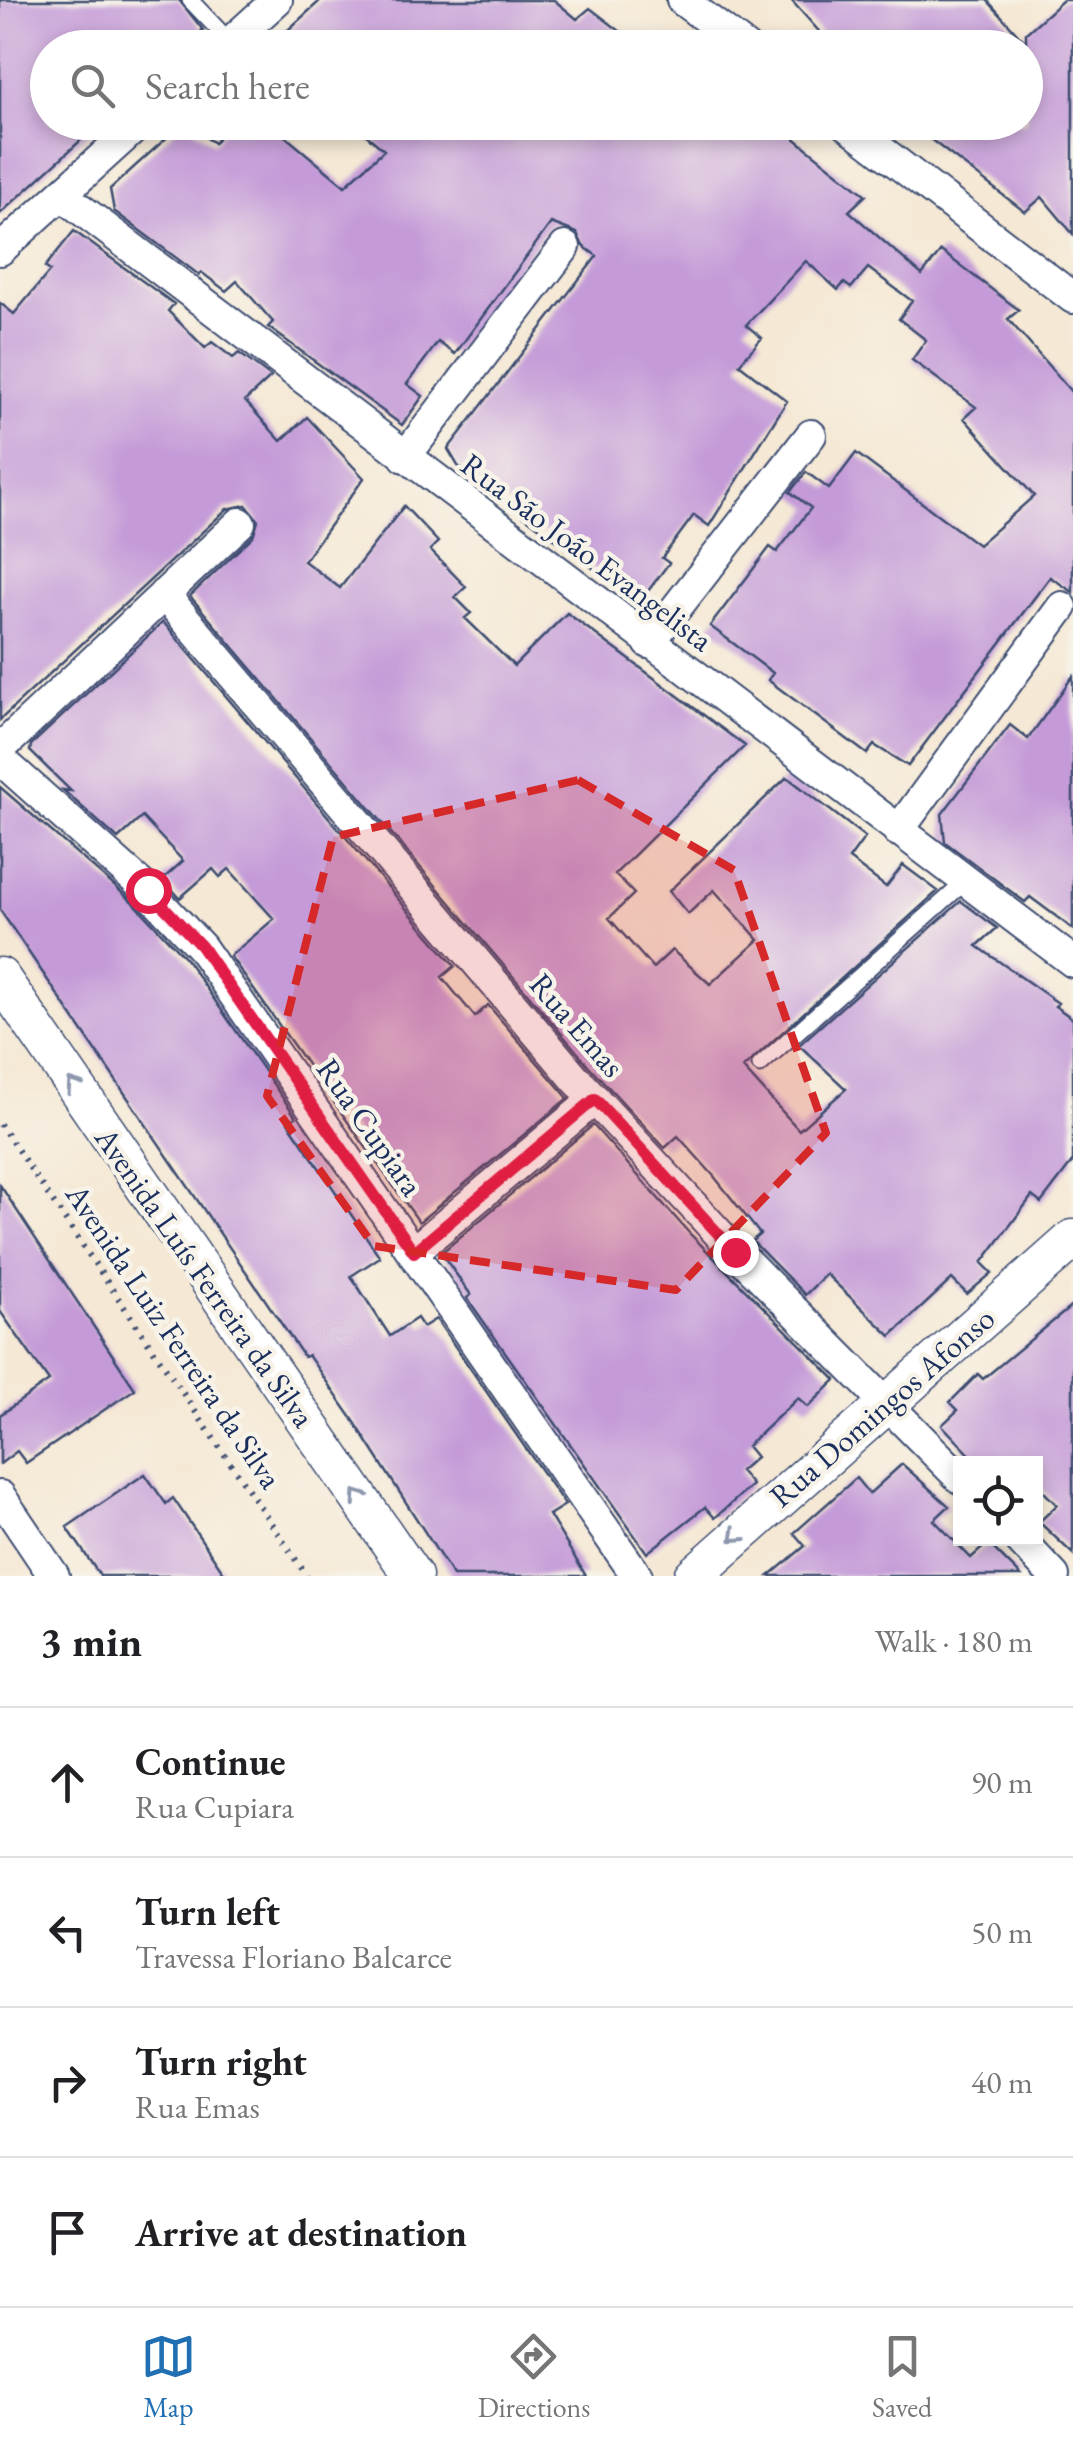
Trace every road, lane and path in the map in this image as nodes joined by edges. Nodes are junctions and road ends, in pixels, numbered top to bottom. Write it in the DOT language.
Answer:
graph roads {
  1 [pos="190,0"];
  2 [pos="277,0"];
  3 [pos="682,0"];
  4 [pos="215,30"];
  5 [pos="244,30"];
  6 [pos="722,30"];
  7 [pos="122,140"];
  8 [pos="867,140"];
  9 [pos="62,195"];
  10 [pos="564,247"];
  11 [pos="0,250"];
  12 [pos="1073,298"];
  13 [pos="811,435"];
  14 [pos="405,457"];
  15 [pos="240,523"];
  16 [pos="164,594"];
  17 [pos="1062,606"];
  18 [pos="649,643"];
  19 [pos="0,749"];
  20 [pos="0,758"];
  21 [pos="898,832"];
  22 [pos="966,881"];
  23 [pos="1073,962"];
  24 [pos="0,977"];
  25 [pos="760,1065"];
  26 [pos="595,1099"];
  27 [pos="0,1124"];
  28 [pos="1073,1239"];
  29 [pos="414,1252"];
  30 [pos="887,1402"];
  31 [pos="953,1471"];
  32 [pos="0,1496"];
  33 [pos="1026,1546"];
  34 [pos="42,1571"];
  35 [pos="307,1576"];
  36 [pos="413,1576"];
  37 [pos="637,1576"];
  38 [pos="693,1576"];
  39 [pos="1054,1576"];
  1 -- 4 [label="lane"];
  2 -- 5 [label="street"];
  3 -- 6 [label="street"];
  7 -- 9 [label="street"];
  8 -- 12 [label="street"];
  9 -- 11 [label="street"];
  9 -- 14 [label="street, Rua São João Evangelista"];
  10 -- 14 [label="street"];
  13 -- 18 [label="street"];
  14 -- 18 [label="street, Rua São João Evangelista"];
  15 -- 16 [label="street"];
  16 -- 19 [label="street"];
  16 -- 26 [label="street, Rua Emas"];
  17 -- 21 [label="street"];
  18 -- 21 [label="street, Rua São João Evangelista"];
  20 -- 29 [label="street, Rua Cupiara"];
  21 -- 22 [label="street, Rua São João Evangelista"];
  22 -- 23 [label="street, Rua São João Evangelista"];
  22 -- 25 [label="lane"];
  36 -- 24 [label="street, Avenida Luís Ferreira da Silva, one-way"];
  26 -- 29 [label="street"];
  26 -- 30 [label="street, Rua Emas"];
  27 -- 35 [label="path, Avenida Luiz Ferreira da Silva"];
  28 -- 30 [label="street, Rua Domingos Afonso"];
  29 -- 37 [label="street, Rua Cupiara"];
  30 -- 31 [label="street, Rua Emas"];
  30 -- 38 [label="street, Rua Domingos Afonso, one-way"];
  32 -- 34 [label="street"];
  33 -- 39 [label="street"];
}
